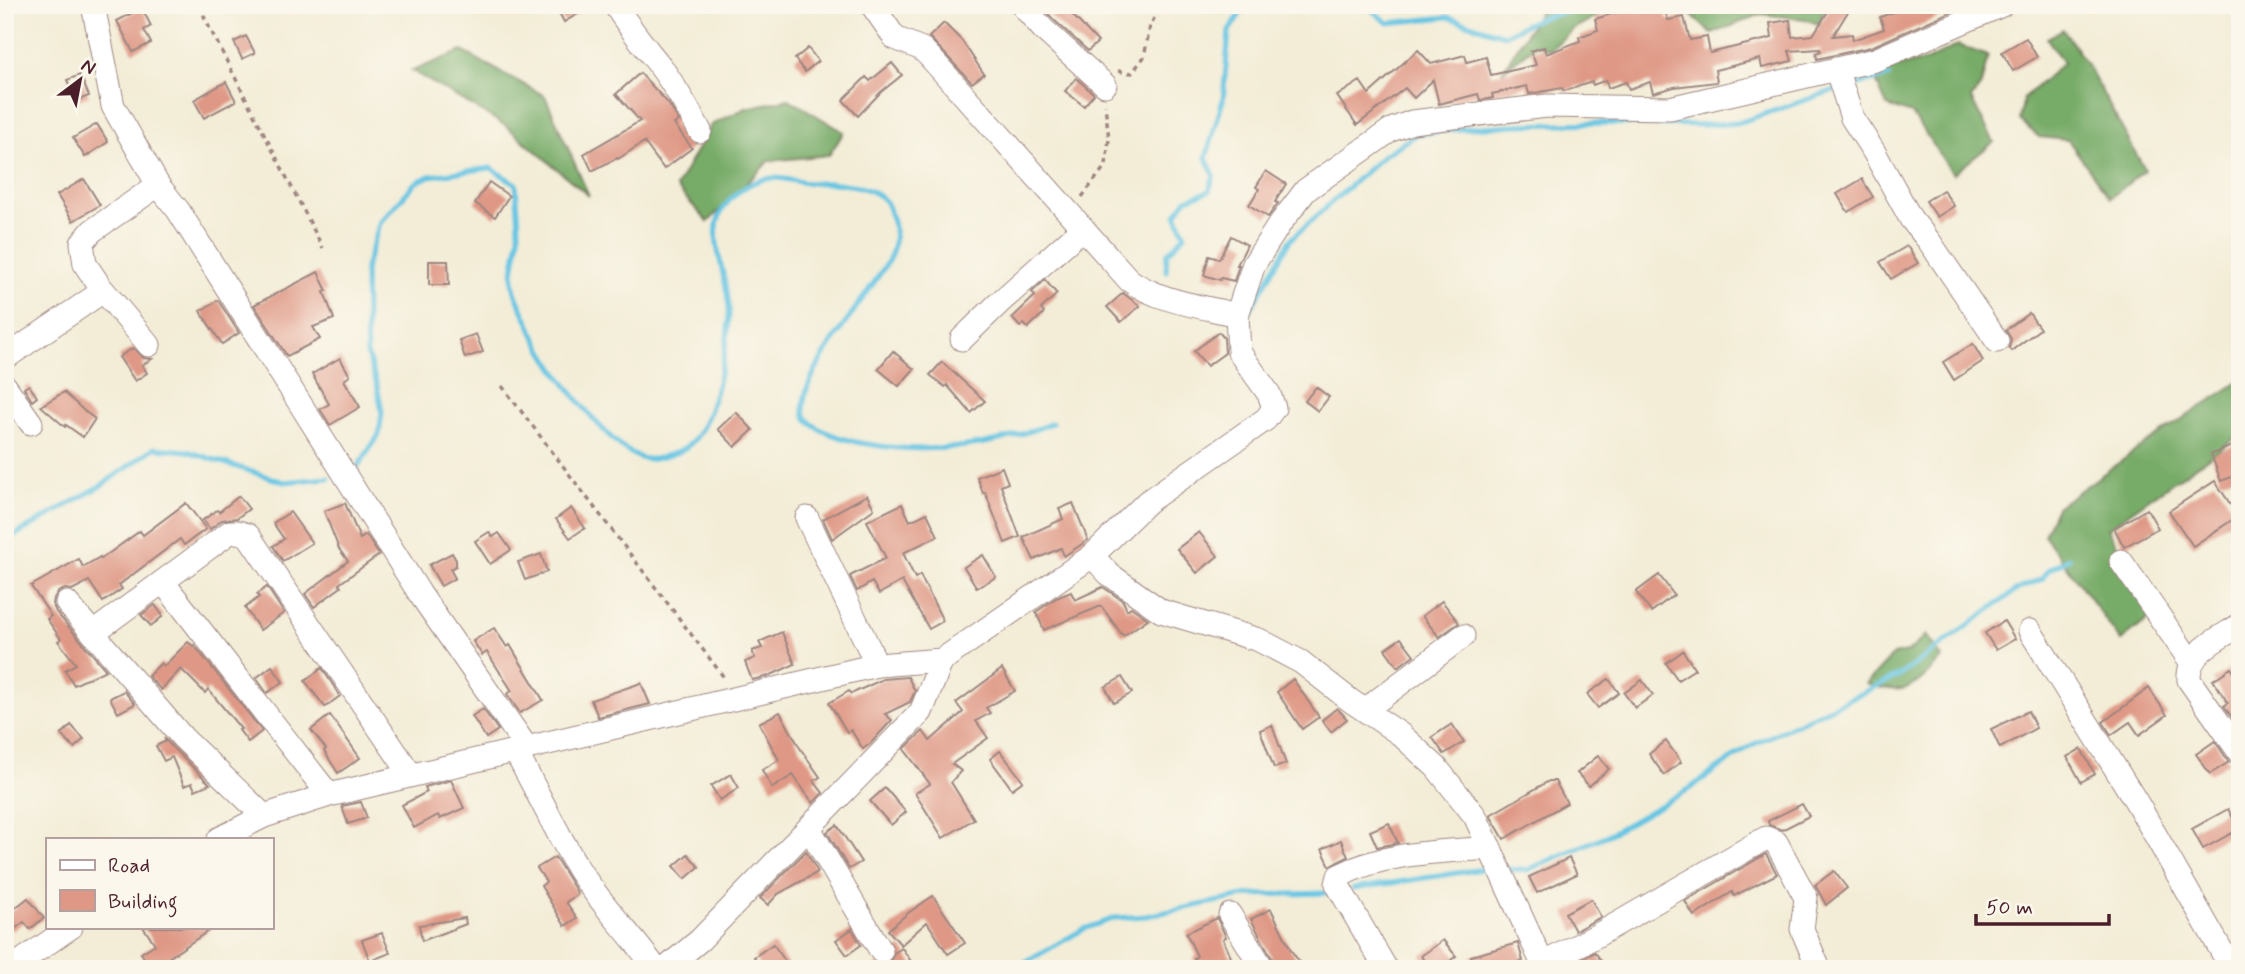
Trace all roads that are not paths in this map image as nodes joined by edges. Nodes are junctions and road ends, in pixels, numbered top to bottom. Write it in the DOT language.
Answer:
graph roads {
  1 [pos="93,5"];
  2 [pos="615,5"];
  3 [pos="872,5"];
  4 [pos="1022,5"];
  5 [pos="2003,5"];
  6 [pos="1837,71"];
  7 [pos="1105,85"];
  8 [pos="701,131"];
  9 [pos="158,185"];
  10 [pos="1079,223"];
  11 [pos="103,290"];
  12 [pos="1237,315"];
  13 [pos="962,339"];
  14 [pos="1997,341"];
  15 [pos="149,345"];
  16 [pos="5,358"];
  17 [pos="5,386"];
  18 [pos="31,423"];
  19 [pos="807,517"];
  20 [pos="1092,556"];
  21 [pos="2121,561"];
  22 [pos="163,582"];
  23 [pos="67,603"];
  24 [pos="2240,625"];
  25 [pos="2030,631"];
  26 [pos="93,633"];
  27 [pos="1463,636"];
  28 [pos="942,660"];
  29 [pos="2191,662"];
  30 [pos="877,665"];
  31 [pos="1365,710"];
  32 [pos="521,749"];
  33 [pos="2240,753"];
  34 [pos="411,775"];
  35 [pos="329,794"];
  36 [pos="264,816"];
  37 [pos="809,828"];
  38 [pos="221,838"];
  39 [pos="1490,848"];
  40 [pos="1230,915"];
  41 [pos="70,928"];
  42 [pos="881,951"];
  43 [pos="1543,966"];
  44 [pos="9,969"];
  45 [pos="656,969"];
  46 [pos="665,969"];
  47 [pos="1263,969"];
  48 [pos="1386,969"];
  49 [pos="1819,969"];
  50 [pos="2232,969"];
  1 -- 9 [label="street"];
  2 -- 8 [label="street"];
  3 -- 10 [label="street"];
  4 -- 7 [label="street"];
  5 -- 6 [label="street"];
  6 -- 12 [label="street"];
  6 -- 14 [label="street"];
  9 -- 11 [label="street"];
  9 -- 32 [label="street"];
  10 -- 12 [label="street"];
  10 -- 13 [label="street"];
  11 -- 15 [label="street"];
  11 -- 16 [label="street"];
  12 -- 20 [label="street"];
  17 -- 18 [label="street"];
  19 -- 30 [label="street"];
  20 -- 28 [label="street"];
  20 -- 31 [label="street"];
  21 -- 29 [label="street"];
  22 -- 26 [label="street"];
  22 -- 34 [label="street"];
  22 -- 35 [label="street"];
  23 -- 26 [label="street"];
  24 -- 29 [label="street"];
  25 -- 50 [label="street"];
  26 -- 36 [label="street"];
  27 -- 31 [label="street"];
  28 -- 30 [label="street"];
  28 -- 37 [label="street"];
  29 -- 33 [label="street"];
  30 -- 32 [label="street"];
  31 -- 39 [label="street"];
  32 -- 34 [label="street"];
  32 -- 45 [label="street"];
  34 -- 35 [label="street"];
  35 -- 36 [label="street"];
  36 -- 38 [label="street"];
  37 -- 42 [label="street"];
  37 -- 46 [label="street"];
  39 -- 43 [label="street"];
  39 -- 48 [label="street"];
  40 -- 47 [label="street"];
  41 -- 44 [label="street"];
  43 -- 49 [label="street"];
}
